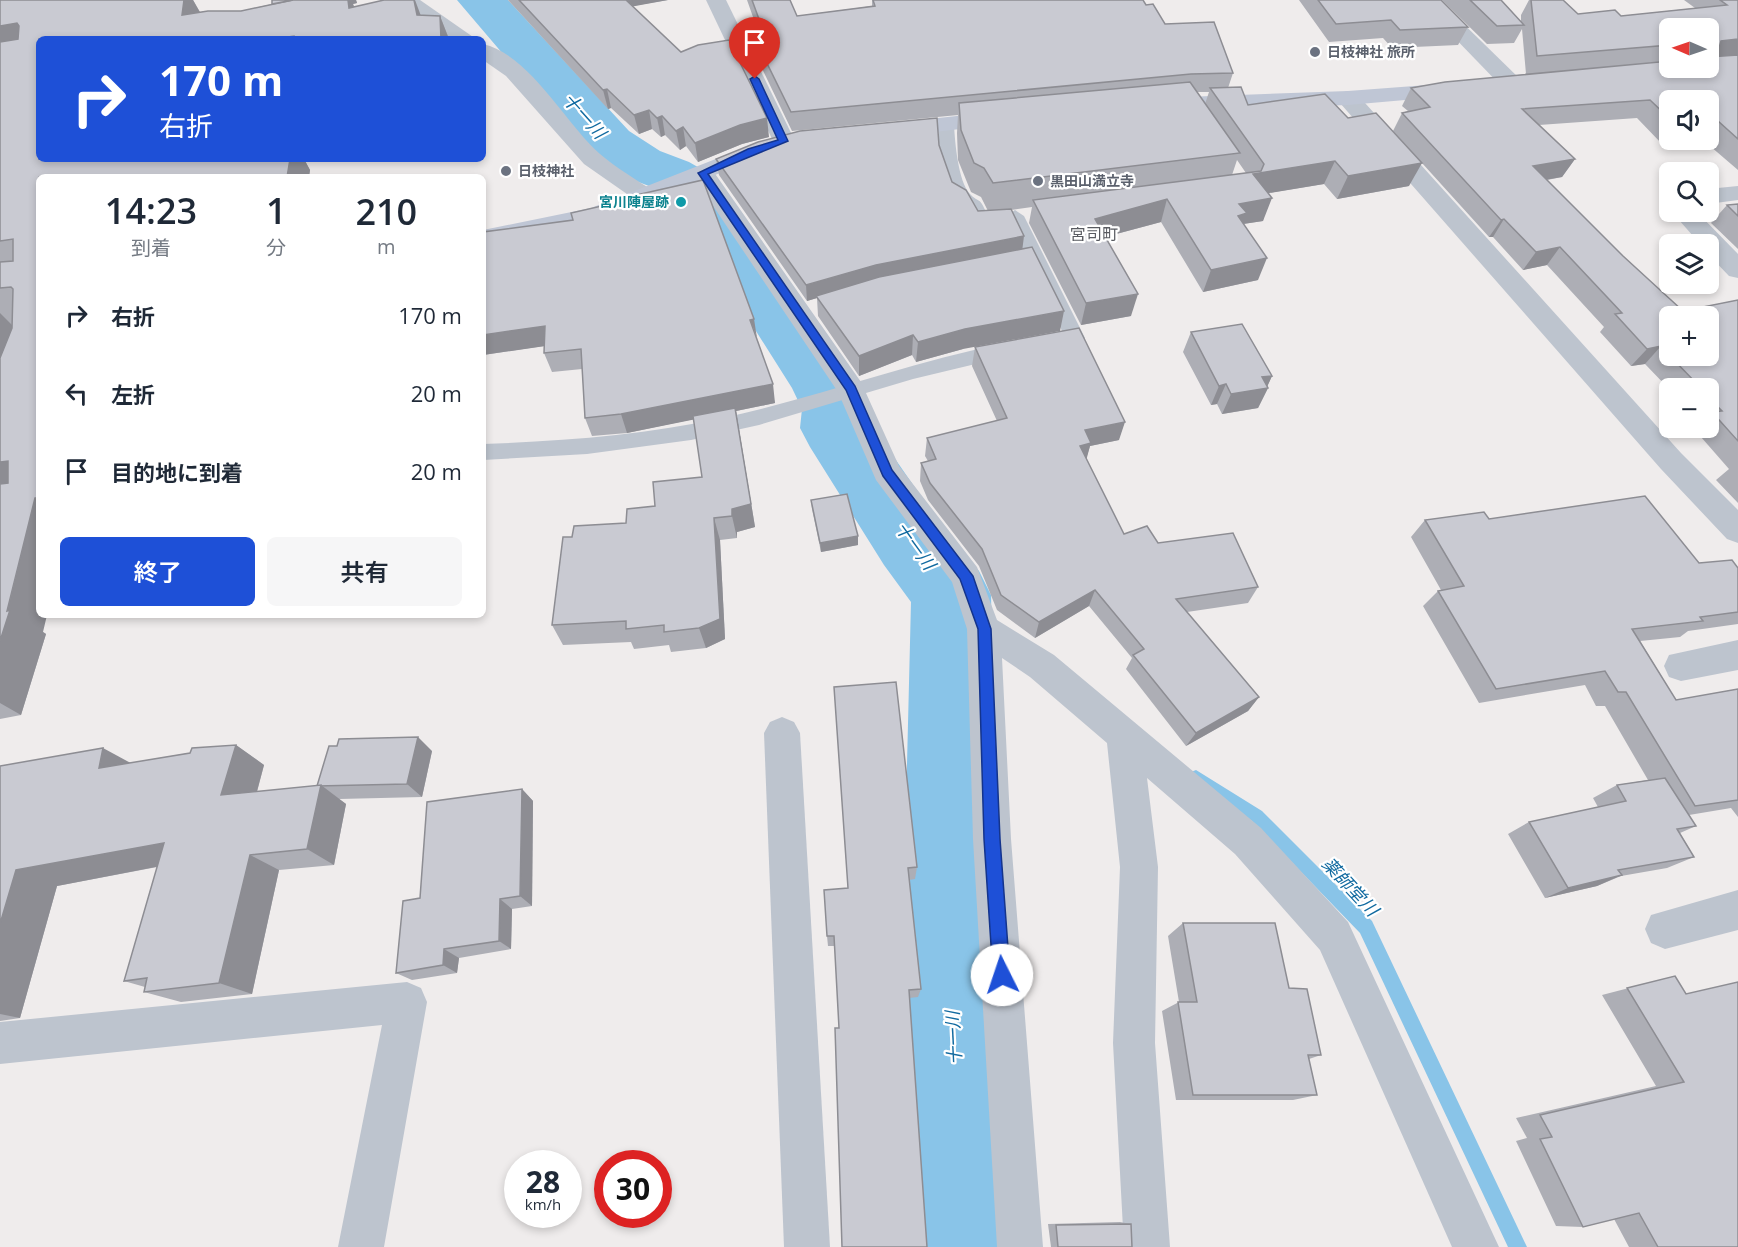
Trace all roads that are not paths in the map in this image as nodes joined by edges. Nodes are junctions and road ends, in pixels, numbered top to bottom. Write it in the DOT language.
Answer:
graph roads {
  1 [pos="407,0"];
  2 [pos="717,0"];
  3 [pos="1428,0"];
  4 [pos="384,6"];
  5 [pos="461,36"];
  6 [pos="486,52"];
  7 [pos="1538,84"];
  8 [pos="1514,86"];
  9 [pos="1348,98"];
  10 [pos="1139,106"];
  11 [pos="1020,117"];
  12 [pos="946,125"];
  13 [pos="867,132"];
  14 [pos="792,140"];
  15 [pos="700,175"];
  16 [pos="1738,193"];
  17 [pos="645,196"];
  18 [pos="1719,196"];
  19 [pos="1037,213"];
  20 [pos="1015,216"];
  21 [pos="1693,222"];
  22 [pos="486,236"];
  23 [pos="1036,258"];
  24 [pos="1013,262"];
  25 [pos="1738,270"];
  26 [pos="846,391"];
  27 [pos="486,452"];
  28 [pos="1738,530"];
  29 [pos="984,629"];
  30 [pos="1738,655"];
  31 [pos="1681,666"];
  32 [pos="782,733"];
  33 [pos="1124,738"];
  34 [pos="1738,910"];
  35 [pos="1665,929"];
  36 [pos="0,1042"];
  37 [pos="361,1247"];
  38 [pos="807,1247"];
  39 [pos="1020,1247"];
  40 [pos="1147,1247"];
  41 [pos="1476,1247"];
  1 -- 4 [label="street"];
  1 -- 5 [label="street"];
  2 -- 14 [label="street"];
  3 -- 8 [label="street"];
  6 -- 17 [label="street"];
  7 -- 8 [label="main road"];
  8 -- 9 [label="main road"];
  9 -- 10 [label="main road"];
  9 -- 28 [label="street"];
  11 -- 12 [label="main road"];
  12 -- 13 [label="main road"];
  12 -- 20 [label="lane"];
  14 -- 15 [label="main road"];
  15 -- 17 [label="main road"];
  15 -- 26 [label="street"];
  16 -- 18 [label="street"];
  17 -- 22 [label="main road"];
  19 -- 20 [label="lane"];
  20 -- 23 [label="lane"];
  21 -- 25 [label="street"];
  23 -- 24 [label="lane"];
  23 -- 26 [label="lane"];
  26 -- 27 [label="lane"];
  26 -- 29 [label="street"];
  29 -- 33 [label="street"];
  29 -- 39 [label="street"];
  30 -- 31 [label="street"];
  32 -- 38 [label="street"];
  33 -- 40 [label="street"];
  33 -- 41 [label="street"];
  34 -- 35 [label="street"];
  36 -- 37 [label="street"];
}
